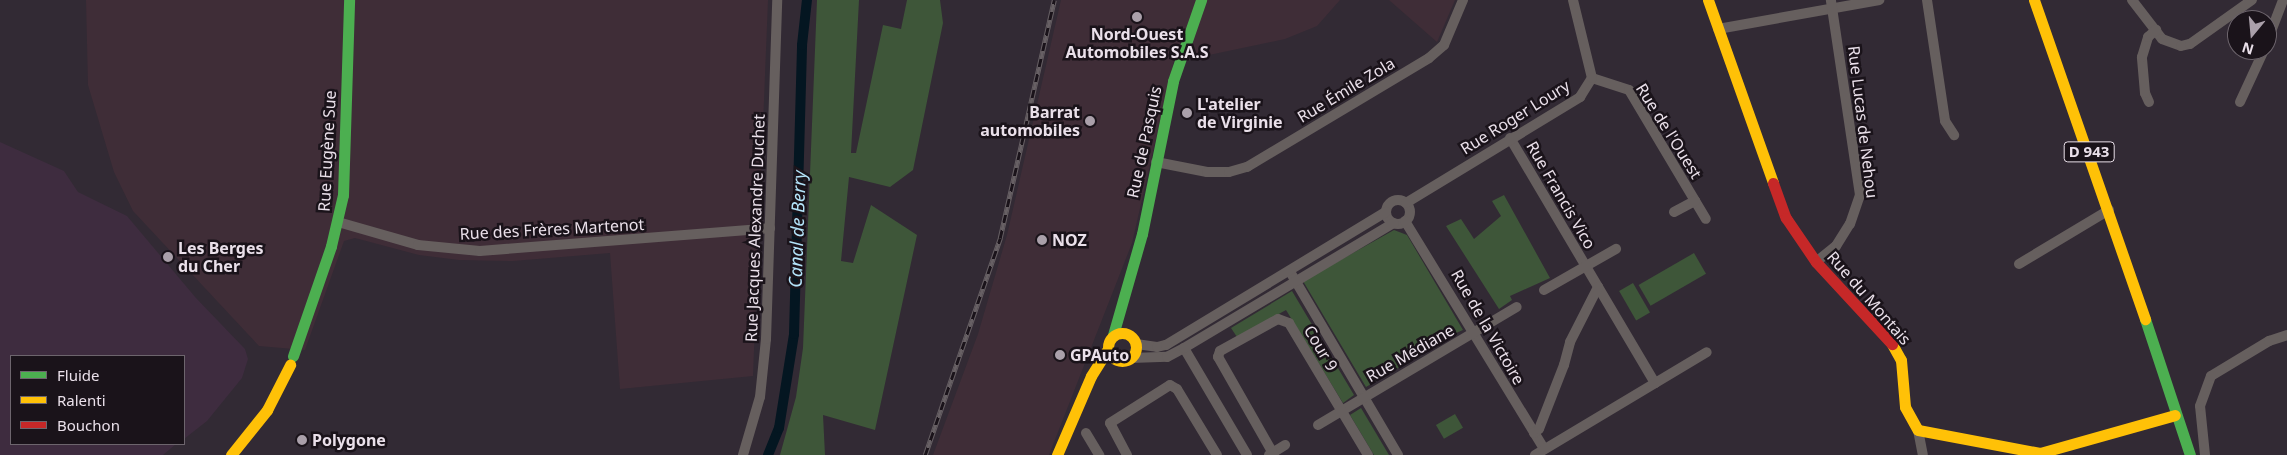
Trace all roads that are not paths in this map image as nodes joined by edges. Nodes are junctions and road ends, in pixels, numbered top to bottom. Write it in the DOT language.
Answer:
graph roads {
  1 [pos="349,0"];
  2 [pos="777,0"];
  3 [pos="1201,0"];
  4 [pos="1463,0"];
  5 [pos="1572,0"];
  6 [pos="1708,0"];
  7 [pos="1879,0"];
  8 [pos="1927,0"];
  9 [pos="2034,0"];
  10 [pos="2132,0"];
  11 [pos="2252,0"];
  12 [pos="2283,0"];
  13 [pos="1832,4"];
  14 [pos="2277,16"];
  15 [pos="1718,29"];
  16 [pos="2156,30"];
  17 [pos="2259,60"];
  18 [pos="1592,78"];
  19 [pos="2149,102"];
  20 [pos="2240,102"];
  21 [pos="1954,134"];
  22 [pos="1510,138"];
  23 [pos="1156,162"];
  24 [pos="1695,201"];
  25 [pos="1406,203"];
  26 [pos="2109,210"];
  27 [pos="1386,212"];
  28 [pos="1674,212"];
  29 [pos="1706,219"];
  30 [pos="1405,221"];
  31 [pos="338,222"];
  32 [pos="1394,223"];
  33 [pos="770,228"];
  34 [pos="1616,249"];
  35 [pos="1816,262"];
  36 [pos="2019,264"];
  37 [pos="1585,266"];
  38 [pos="1292,276"];
  39 [pos="1598,287"];
  40 [pos="1544,290"];
  41 [pos="1124,292"];
  42 [pos="1517,307"];
  43 [pos="1474,333"];
  44 [pos="1128,334"];
  45 [pos="1113,335"];
  46 [pos="2287,335"];
  47 [pos="1136,344"];
  48 [pos="1184,348"];
  49 [pos="1108,350"];
  50 [pos="1707,352"];
  51 [pos="1131,358"];
  52 [pos="1116,360"];
  53 [pos="1091,376"];
  54 [pos="1655,382"];
  55 [pos="1364,398"];
  56 [pos="1341,411"];
  57 [pos="2175,415"];
  58 [pos="1318,425"];
  59 [pos="1918,430"];
  60 [pos="1086,433"];
  61 [pos="1534,433"];
  62 [pos="1285,445"];
  63 [pos="1544,449"];
  64 [pos="1272,454"];
  65 [pos="231,455"];
  66 [pos="743,455"];
  67 [pos="1058,455"];
  68 [pos="1099,455"];
  69 [pos="1127,455"];
  70 [pos="1216,455"];
  71 [pos="1247,455"];
  72 [pos="1368,455"];
  73 [pos="1398,455"];
  74 [pos="1534,455"];
  75 [pos="1923,455"];
  76 [pos="2190,455"];
  77 [pos="2205,455"];
  1 -- 31 [label="street, Rue Eugène Sue"];
  2 -- 33 [label="street, Rue Jacques Alexandre Duchet"];
  3 -- 23 [label="street, Rue de Pasquis"];
  4 -- 23 [label="street, Rue Émile Zola"];
  5 -- 18 [label="street, Rue Roger Loury"];
  6 -- 15 [label="street, Rue du Montais"];
  7 -- 13 [label="street"];
  8 -- 21 [label="street"];
  9 -- 26 [label="street, D 943"];
  10 -- 16 [label="street"];
  11 -- 16 [label="street"];
  12 -- 14 [label="street"];
  13 -- 15 [label="street"];
  13 -- 35 [label="street, Rue Lucas de Nehou"];
  15 -- 35 [label="street, Rue du Montais"];
  16 -- 19 [label="street"];
  17 -- 20 [label="street"];
  18 -- 22 [label="street, Rue Roger Loury"];
  18 -- 24 [label="street, Rue de l'Ouest"];
  22 -- 25 [label="street, Rue Roger Loury"];
  22 -- 37 [label="street, Rue Francis Vico"];
  23 -- 41 [label="street, Rue de Pasquis"];
  24 -- 28 [label="street"];
  24 -- 29 [label="street, Rue de l'Ouest"];
  25 -- 27 [label="street, Rue Roger Loury"];
  25 -- 30 [label="street"];
  26 -- 36 [label="street"];
  26 -- 57 [label="street, D 943"];
  27 -- 32 [label="street"];
  27 -- 38 [label="street, Rue Roger Loury"];
  30 -- 32 [label="street, Rue Roger Loury"];
  30 -- 43 [label="street, Rue de la Victoire"];
  31 -- 33 [label="street, Rue des Frères Martenot"];
  31 -- 65 [label="street, Rue Eugène Sue"];
  32 -- 38 [label="street, Rue Roger Loury"];
  33 -- 66 [label="street, Rue Jacques Alexandre Duchet"];
  34 -- 37 [label="street"];
  35 -- 59 [label="street, Rue du Montais"];
  37 -- 39 [label="street, Rue Francis Vico"];
  37 -- 40 [label="street"];
  38 -- 47 [label="street, Rue Roger Loury"];
  38 -- 48 [label="street, Rue Roger Loury"];
  38 -- 55 [label="street"];
  39 -- 54 [label="street, Rue Francis Vico"];
  39 -- 61 [label="street"];
  41 -- 44 [label="street, Rue de Pasquis"];
  41 -- 45 [label="street, Rue de Pasquis"];
  42 -- 43 [label="street, Rue Médiane"];
  43 -- 55 [label="street, Rue Médiane"];
  43 -- 61 [label="street, Rue de la Victoire"];
  44 -- 45 [label="street"];
  44 -- 47 [label="street"];
  45 -- 49 [label="street"];
  46 -- 77 [label="street"];
  47 -- 51 [label="street"];
  48 -- 51 [label="street, Rue Roger Loury"];
  48 -- 71 [label="street"];
  49 -- 52 [label="street"];
  49 -- 53 [label="street"];
  50 -- 54 [label="street"];
  51 -- 52 [label="street"];
  52 -- 53 [label="street"];
  53 -- 67 [label="street"];
  54 -- 63 [label="street"];
  55 -- 56 [label="street, Rue Médiane"];
  55 -- 73 [label="street"];
  56 -- 58 [label="street, Rue Médiane"];
  56 -- 64 [label="street, Cour 9"];
  56 -- 72 [label="street, Cour 9"];
  57 -- 59 [label="street"];
  57 -- 76 [label="street, D 943"];
  59 -- 75 [label="street"];
  60 -- 68 [label="street"];
  61 -- 63 [label="street, Rue de la Victoire"];
  62 -- 64 [label="street"];
  63 -- 74 [label="street"];
  69 -- 70 [label="street"];
}
